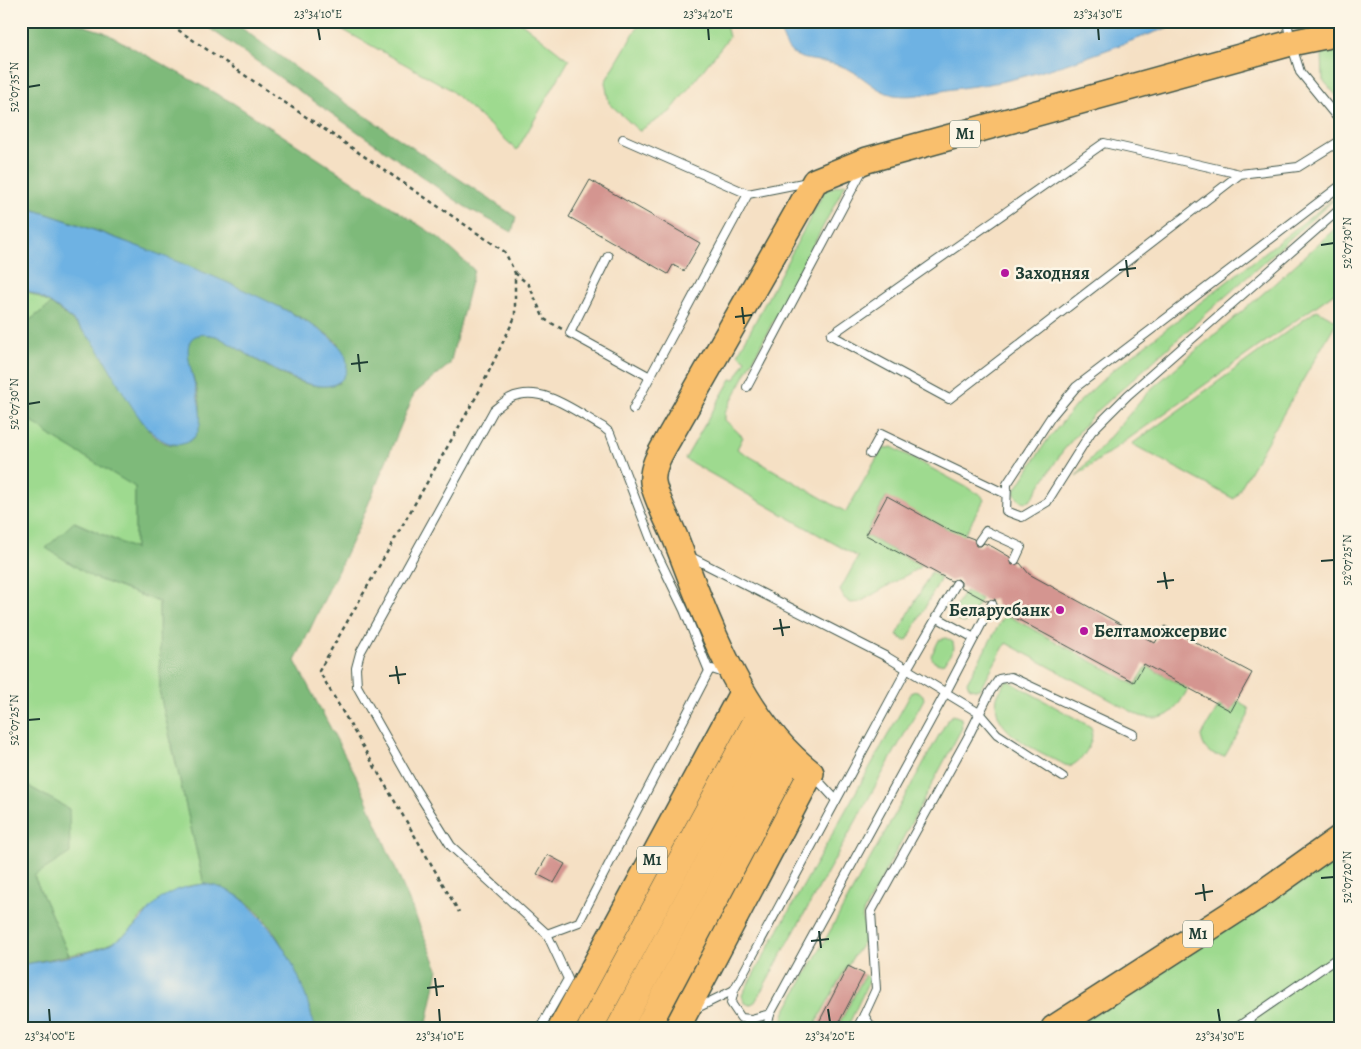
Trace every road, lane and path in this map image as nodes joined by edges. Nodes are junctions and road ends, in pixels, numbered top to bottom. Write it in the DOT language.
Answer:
graph roads {
  1 [pos="165,21"];
  2 [pos="1289,32"];
  3 [pos="1340,33"];
  4 [pos="1340,121"];
  5 [pos="623,138"];
  6 [pos="1340,141"];
  7 [pos="867,160"];
  8 [pos="1240,174"];
  9 [pos="815,181"];
  10 [pos="1340,186"];
  11 [pos="748,194"];
  12 [pos="1340,209"];
  13 [pos="608,256"];
  14 [pos="515,273"];
  15 [pos="570,333"];
  16 [pos="650,377"];
  17 [pos="747,387"];
  18 [pos="633,409"];
  19 [pos="870,454"];
  20 [pos="1006,494"];
  21 [pos="979,541"];
  22 [pos="668,551"];
  23 [pos="1015,560"];
  24 [pos="956,584"];
  25 [pos="992,604"];
  26 [pos="936,617"];
  27 [pos="974,638"];
  28 [pos="907,669"];
  29 [pos="709,671"];
  30 [pos="945,694"];
  31 [pos="979,713"];
  32 [pos="771,730"];
  33 [pos="1134,734"];
  34 [pos="1063,777"];
  35 [pos="836,800"];
  36 [pos="1340,838"];
  37 [pos="459,912"];
  38 [pos="547,934"];
  39 [pos="1340,956"];
  40 [pos="734,990"];
  41 [pos="770,1014"];
  42 [pos="864,1016"];
  43 [pos="680,1022"];
  44 [pos="540,1028"];
  45 [pos="561,1028"];
  46 [pos="576,1028"];
  47 [pos="590,1028"];
  48 [pos="604,1028"];
  49 [pos="619,1028"];
  50 [pos="633,1028"];
  51 [pos="647,1028"];
  52 [pos="658,1028"];
  53 [pos="767,1028"];
  54 [pos="857,1028"];
  55 [pos="872,1028"];
  56 [pos="1054,1028"];
  57 [pos="1236,1028"];
  1 -- 14 [label="path"];
  2 -- 3 [label="highway, М1"];
  2 -- 4 [label="lane"];
  2 -- 7 [label="highway, М1"];
  5 -- 11 [label="lane"];
  6 -- 8 [label="lane"];
  7 -- 9 [label="highway, М1"];
  7 -- 17 [label="lane"];
  8 -- 8 [label="lane"];
  9 -- 11 [label="lane"];
  9 -- 22 [label="highway"];
  10 -- 20 [label="lane"];
  11 -- 16 [label="lane"];
  12 -- 20 [label="lane"];
  13 -- 15 [label="lane"];
  14 -- 15 [label="path"];
  14 -- 37 [label="path"];
  15 -- 16 [label="lane"];
  16 -- 18 [label="lane"];
  19 -- 20 [label="lane"];
  21 -- 23 [label="lane"];
  22 -- 28 [label="lane"];
  22 -- 29 [label="lane"];
  22 -- 32 [label="highway"];
  22 -- 38 [label="lane"];
  24 -- 26 [label="lane"];
  25 -- 27 [label="lane"];
  26 -- 27 [label="lane"];
  26 -- 28 [label="lane"];
  27 -- 30 [label="lane"];
  28 -- 30 [label="lane"];
  28 -- 35 [label="lane"];
  29 -- 32 [label="lane"];
  29 -- 38 [label="lane"];
  30 -- 31 [label="lane"];
  30 -- 41 [label="lane"];
  31 -- 33 [label="lane"];
  31 -- 34 [label="lane"];
  31 -- 42 [label="lane"];
  32 -- 35 [label="lane"];
  32 -- 43 [label="highway"];
  32 -- 45 [label="highway, М1"];
  32 -- 46 [label="highway, М1"];
  32 -- 47 [label="highway, М1"];
  32 -- 48 [label="highway, М1"];
  32 -- 49 [label="highway"];
  32 -- 50 [label="highway"];
  32 -- 51 [label="highway"];
  32 -- 52 [label="highway"];
  35 -- 40 [label="lane"];
  36 -- 56 [label="highway, М1"];
  38 -- 44 [label="lane"];
  39 -- 57 [label="lane"];
  40 -- 41 [label="lane"];
  40 -- 43 [label="lane"];
  41 -- 53 [label="lane"];
  42 -- 54 [label="lane"];
  42 -- 55 [label="lane"];
}
